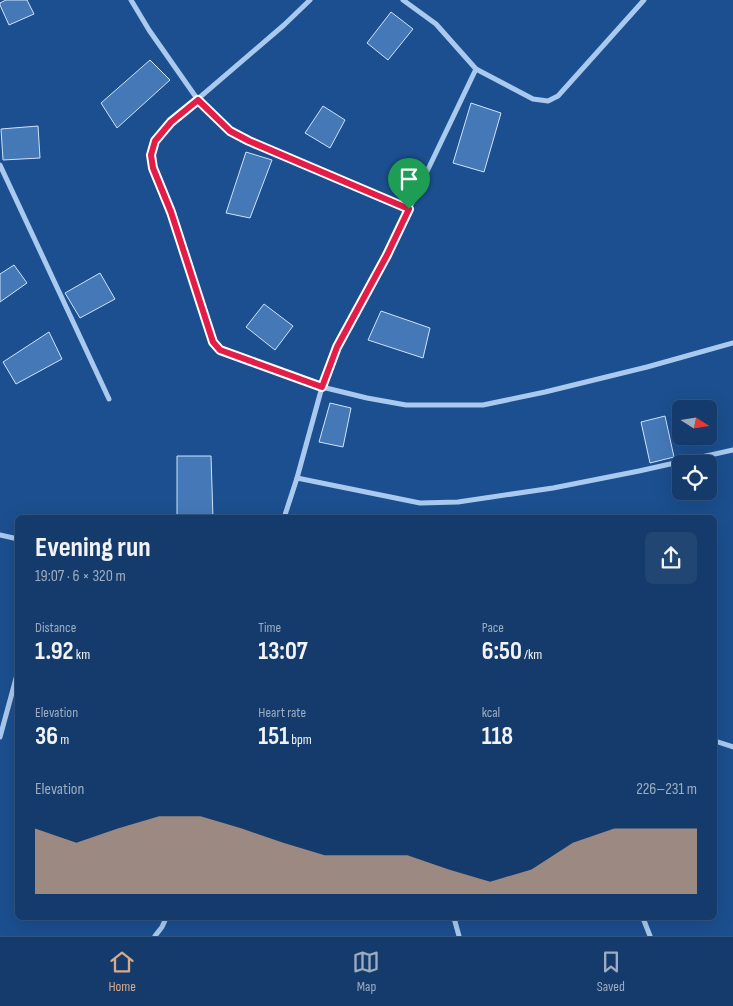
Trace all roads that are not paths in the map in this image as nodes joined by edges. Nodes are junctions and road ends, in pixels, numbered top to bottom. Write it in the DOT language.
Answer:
graph roads {
  1 [pos="131,0"];
  2 [pos="310,0"];
  3 [pos="403,0"];
  4 [pos="644,0"];
  5 [pos="476,69"];
  6 [pos="198,100"];
  7 [pos="0,165"];
  8 [pos="409,209"];
  9 [pos="733,343"];
  10 [pos="322,387"];
  11 [pos="109,399"];
  12 [pos="733,450"];
  13 [pos="297,478"];
  14 [pos="285,515"];
  15 [pos="0,535"];
  16 [pos="15,539"];
  17 [pos="15,682"];
  18 [pos="0,737"];
  19 [pos="717,742"];
  20 [pos="733,747"];
  21 [pos="165,920"];
  22 [pos="455,920"];
  23 [pos="644,920"];
  24 [pos="155,936"];
  25 [pos="459,936"];
  26 [pos="650,936"];
  1 -- 6 [label="street"];
  2 -- 6 [label="street"];
  3 -- 5 [label="street"];
  4 -- 5 [label="street"];
  5 -- 8 [label="street"];
  6 -- 8 [label="street"];
  6 -- 10 [label="street"];
  7 -- 11 [label="street"];
  8 -- 10 [label="street"];
  9 -- 10 [label="street"];
  10 -- 13 [label="street"];
  12 -- 13 [label="street"];
  13 -- 14 [label="street"];
  15 -- 16 [label="street"];
  17 -- 18 [label="street"];
  19 -- 20 [label="street"];
  21 -- 24 [label="street"];
  22 -- 25 [label="street"];
  23 -- 26 [label="street"];
}
